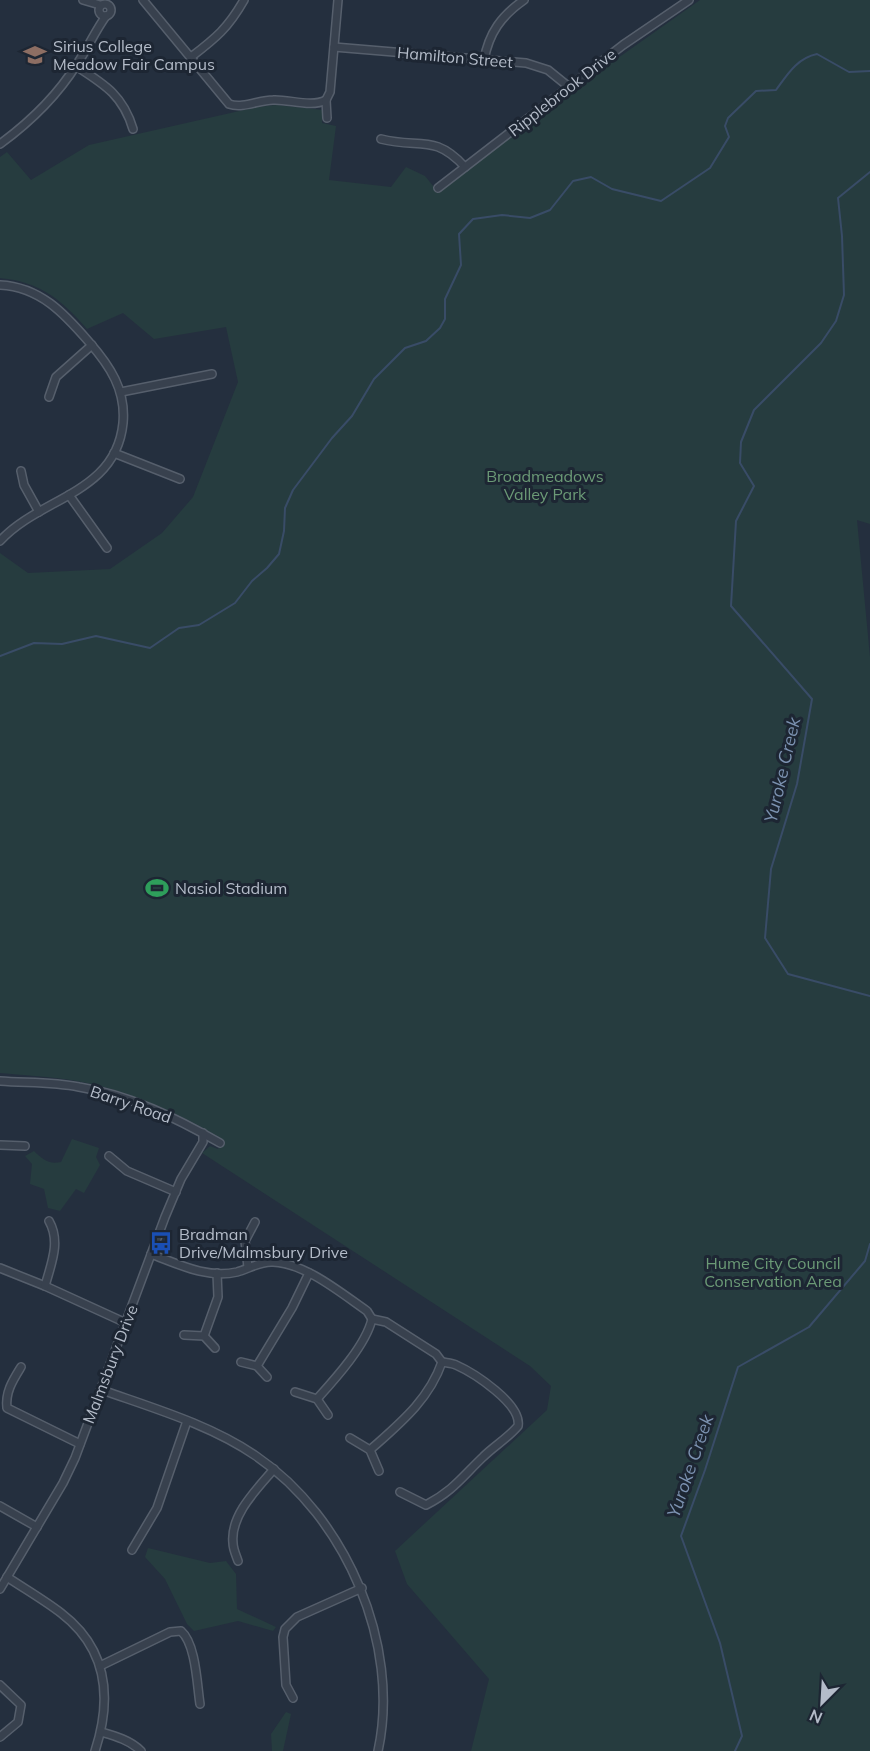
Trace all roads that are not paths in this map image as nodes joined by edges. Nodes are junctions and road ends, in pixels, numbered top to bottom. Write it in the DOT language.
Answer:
graph roads {
  1 [pos="143,0"];
  2 [pos="244,0"];
  3 [pos="338,0"];
  4 [pos="524,0"];
  5 [pos="689,0"];
  6 [pos="85,1"];
  7 [pos="105,7"];
  8 [pos="334,47"];
  9 [pos="191,57"];
  10 [pos="483,60"];
  11 [pos="76,66"];
  12 [pos="569,87"];
  13 [pos="326,100"];
  14 [pos="327,118"];
  15 [pos="133,129"];
  16 [pos="381,139"];
  17 [pos="0,144"];
  18 [pos="465,167"];
  19 [pos="438,188"];
  20 [pos="0,285"];
  21 [pos="92,345"];
  22 [pos="212,374"];
  23 [pos="121,392"];
  24 [pos="49,397"];
  25 [pos="114,453"];
  26 [pos="21,471"];
  27 [pos="180,479"];
  28 [pos="69,495"];
  29 [pos="39,512"];
  30 [pos="0,541"];
  31 [pos="107,548"];
  32 [pos="0,1081"];
  33 [pos="204,1133"];
  34 [pos="220,1143"];
  35 [pos="0,1144"];
  36 [pos="25,1146"];
  37 [pos="109,1156"];
  38 [pos="176,1192"];
  39 [pos="49,1221"];
  40 [pos="255,1221"];
  41 [pos="151,1254"];
  42 [pos="248,1267"];
  43 [pos="0,1268"];
  44 [pos="309,1273"];
  45 [pos="217,1274"];
  46 [pos="45,1286"];
  47 [pos="372,1319"];
  48 [pos="126,1323"];
  49 [pos="184,1335"];
  50 [pos="204,1336"];
  51 [pos="215,1348"];
  52 [pos="241,1362"];
  53 [pos="442,1362"];
  54 [pos="257,1366"];
  55 [pos="21,1367"];
  56 [pos="267,1377"];
  57 [pos="102,1390"];
  58 [pos="295,1392"];
  59 [pos="317,1399"];
  60 [pos="328,1415"];
  61 [pos="187,1421"];
  62 [pos="350,1438"];
  63 [pos="80,1444"];
  64 [pos="370,1450"];
  65 [pos="274,1469"];
  66 [pos="379,1471"];
  67 [pos="400,1492"];
  68 [pos="0,1506"];
  69 [pos="37,1527"];
  70 [pos="132,1550"];
  71 [pos="238,1561"];
  72 [pos="7,1577"];
  73 [pos="362,1588"];
  74 [pos="0,1589"];
  75 [pos="100,1666"];
  76 [pos="0,1685"];
  77 [pos="293,1698"];
  78 [pos="200,1704"];
  79 [pos="101,1732"];
  80 [pos="0,1737"];
  81 [pos="95,1751"];
  82 [pos="141,1751"];
  83 [pos="378,1751"];
  1 -- 9 [label="street"];
  2 -- 9 [label="street"];
  3 -- 8 [label="street"];
  4 -- 10 [label="street"];
  5 -- 12 [label="street, Ripplebrook Drive"];
  6 -- 7 [label="street"];
  7 -- 11 [label="street"];
  8 -- 10 [label="street, Hamilton Street"];
  8 -- 13 [label="street"];
  9 -- 13 [label="street"];
  10 -- 12 [label="street, Hamilton Street"];
  11 -- 15 [label="street"];
  11 -- 17 [label="street"];
  12 -- 18 [label="street, Ripplebrook Drive"];
  13 -- 14 [label="street"];
  16 -- 18 [label="street"];
  18 -- 19 [label="street, Ripplebrook Drive"];
  20 -- 21 [label="street"];
  21 -- 23 [label="street"];
  21 -- 24 [label="street"];
  22 -- 23 [label="street"];
  23 -- 25 [label="street"];
  25 -- 27 [label="street"];
  25 -- 28 [label="street"];
  26 -- 29 [label="street"];
  28 -- 29 [label="street"];
  28 -- 31 [label="street"];
  29 -- 30 [label="street"];
  32 -- 33 [label="street, Barry Road"];
  33 -- 34 [label="street, Barry Road"];
  33 -- 38 [label="street, Malmsbury Drive"];
  35 -- 36 [label="street"];
  37 -- 38 [label="street"];
  38 -- 41 [label="street, Malmsbury Drive"];
  39 -- 46 [label="street"];
  40 -- 42 [label="street"];
  41 -- 45 [label="street"];
  41 -- 48 [label="street, Malmsbury Drive"];
  42 -- 44 [label="street"];
  42 -- 45 [label="street"];
  43 -- 46 [label="street"];
  44 -- 47 [label="street"];
  44 -- 54 [label="street"];
  45 -- 50 [label="street"];
  46 -- 48 [label="street"];
  47 -- 53 [label="street"];
  47 -- 59 [label="street"];
  48 -- 57 [label="street, Malmsbury Drive"];
  49 -- 50 [label="street"];
  50 -- 51 [label="street"];
  52 -- 54 [label="street"];
  53 -- 64 [label="street"];
  53 -- 67 [label="street"];
  54 -- 56 [label="street"];
  55 -- 63 [label="street"];
  57 -- 61 [label="street"];
  57 -- 63 [label="street, Malmsbury Drive"];
  58 -- 59 [label="street"];
  59 -- 60 [label="street"];
  61 -- 65 [label="street"];
  61 -- 70 [label="street"];
  62 -- 64 [label="street"];
  63 -- 69 [label="street, Malmsbury Drive"];
  64 -- 66 [label="street"];
  65 -- 71 [label="street"];
  65 -- 73 [label="street"];
  68 -- 69 [label="street"];
  69 -- 72 [label="street, Malmsbury Drive"];
  72 -- 74 [label="street, Malmsbury Drive"];
  72 -- 75 [label="street"];
  73 -- 77 [label="street"];
  73 -- 83 [label="street"];
  75 -- 78 [label="street"];
  75 -- 79 [label="street"];
  76 -- 80 [label="street"];
  79 -- 81 [label="street"];
  79 -- 82 [label="street"];
}
